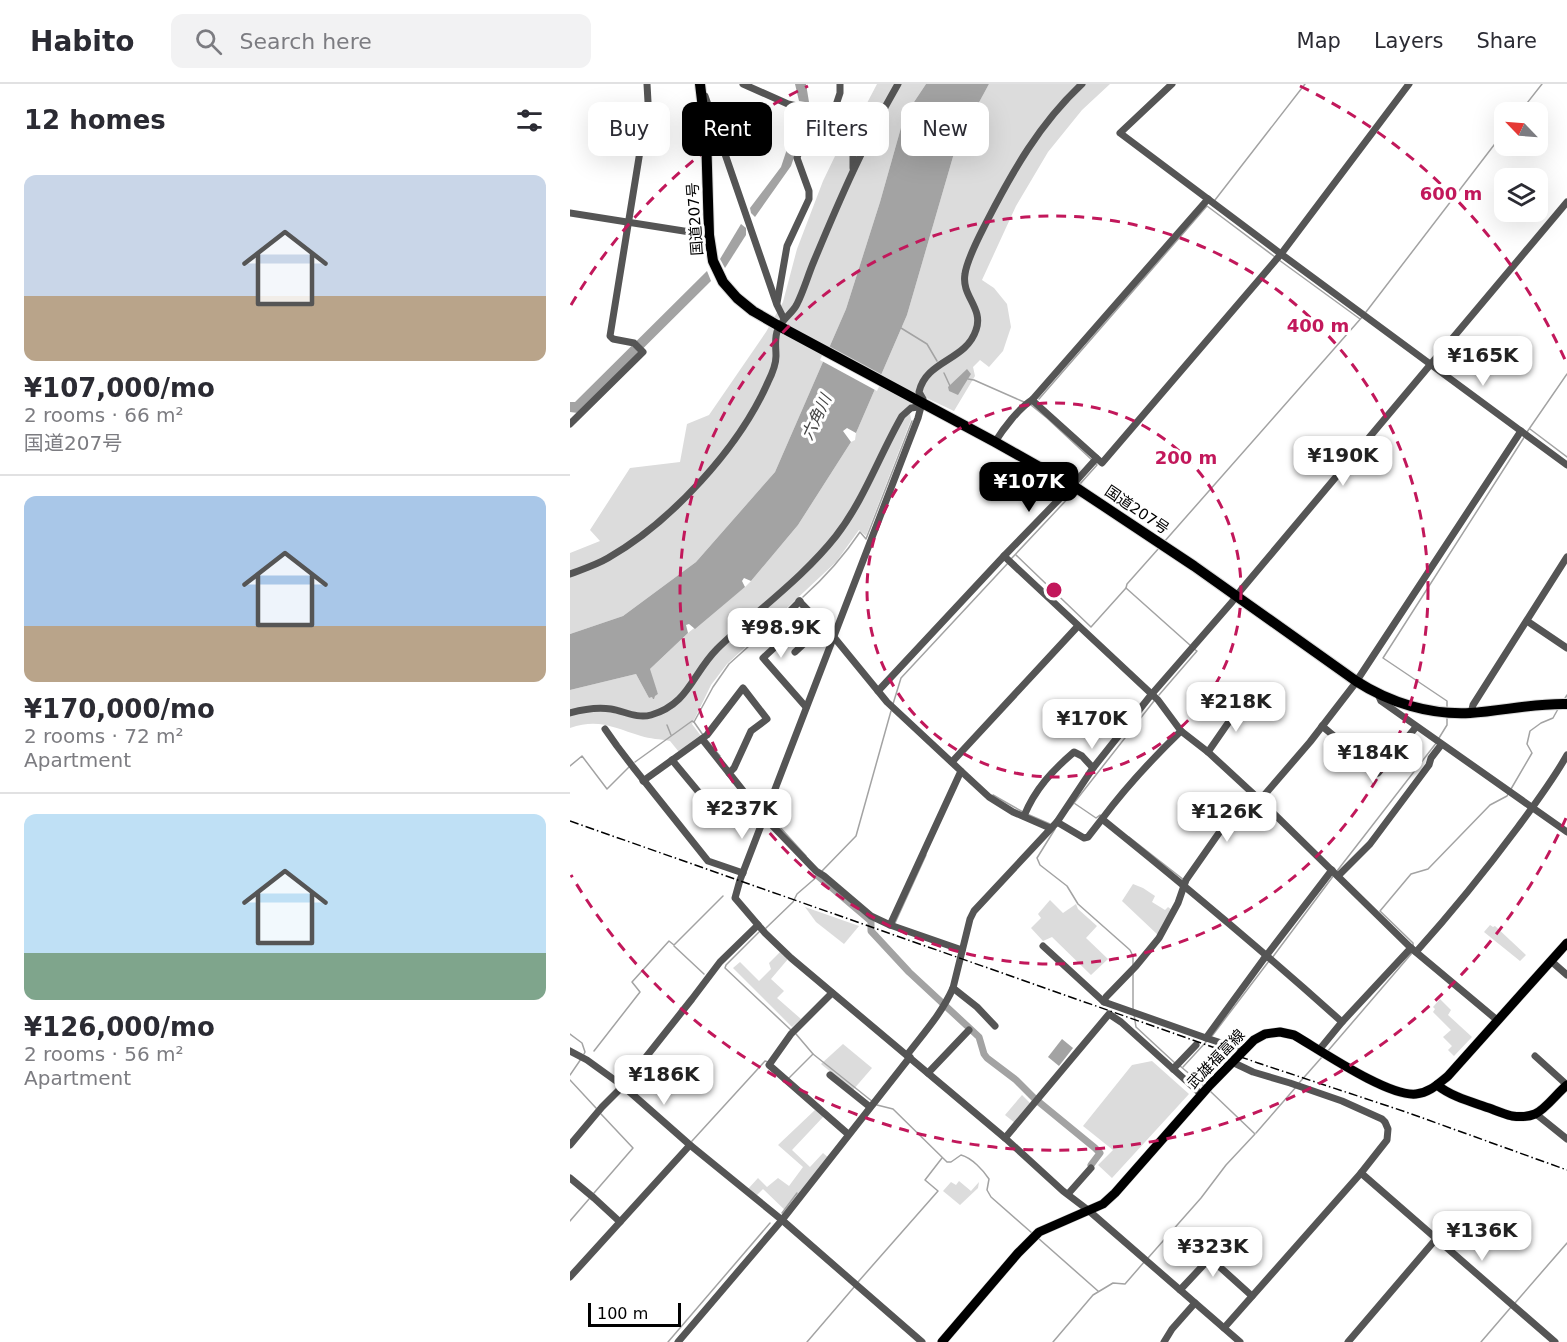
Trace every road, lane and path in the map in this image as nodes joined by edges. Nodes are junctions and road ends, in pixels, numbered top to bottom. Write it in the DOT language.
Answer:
graph roads {
  1 [pos="647,84"];
  2 [pos="701,84"];
  3 [pos="743,84"];
  4 [pos="840,84"];
  5 [pos="898,84"];
  6 [pos="1082,84"];
  7 [pos="1172,84"];
  8 [pos="1409,84"];
  9 [pos="784,102"];
  10 [pos="837,102"];
  11 [pos="797,156"];
  12 [pos="852,156"];
  13 [pos="852,171"];
  14 [pos="1211,201"];
  15 [pos="1567,202"];
  16 [pos="570,213"];
  17 [pos="629,223"];
  18 [pos="709,236"];
  19 [pos="1279,257"];
  20 [pos="777,305"];
  21 [pos="783,325"];
  22 [pos="1430,363"];
  23 [pos="1029,402"];
  24 [pos="921,403"];
  25 [pos="574,415"];
  26 [pos="570,424"];
  27 [pos="1525,434"];
  28 [pos="995,442"];
  29 [pos="1094,460"];
  30 [pos="1567,465"];
  31 [pos="1076,487"];
  32 [pos="1567,557"];
  33 [pos="1007,560"];
  34 [pos="570,574"];
  35 [pos="1237,596"];
  36 [pos="812,613"];
  37 [pos="1527,621"];
  38 [pos="824,625"];
  39 [pos="774,627"];
  40 [pos="1080,628"];
  41 [pos="833,636"];
  42 [pos="1567,648"];
  43 [pos="795,652"];
  44 [pos="1356,681"];
  45 [pos="878,691"];
  46 [pos="1378,694"];
  47 [pos="1154,697"];
  48 [pos="1244,700"];
  49 [pos="1561,704"];
  50 [pos="806,707"];
  51 [pos="570,713"];
  52 [pos="1471,713"];
  53 [pos="1322,726"];
  54 [pos="1416,727"];
  55 [pos="605,729"];
  56 [pos="1180,731"];
  57 [pos="704,737"];
  58 [pos="1438,743"];
  59 [pos="1208,752"];
  60 [pos="1567,755"];
  61 [pos="672,760"];
  62 [pos="952,762"];
  63 [pos="1093,768"];
  64 [pos="731,771"];
  65 [pos="964,774"];
  66 [pos="644,781"];
  67 [pos="1252,793"];
  68 [pos="748,796"];
  69 [pos="1260,800"];
  70 [pos="1532,808"];
  71 [pos="766,814"];
  72 [pos="1025,814"];
  73 [pos="1103,817"];
  74 [pos="1055,825"];
  75 [pos="1567,832"];
  76 [pos="743,873"];
  77 [pos="1335,873"];
  78 [pos="1186,885"];
  79 [pos="890,925"];
  80 [pos="761,928"];
  81 [pos="1567,943"];
  82 [pos="1043,946"];
  83 [pos="962,950"];
  84 [pos="1413,950"];
  85 [pos="1268,957"];
  86 [pos="1551,961"];
  87 [pos="1567,975"];
  88 [pos="953,988"];
  89 [pos="832,993"];
  90 [pos="1104,1002"];
  91 [pos="1497,1020"];
  92 [pos="1342,1022"];
  93 [pos="995,1026"];
  94 [pos="969,1030"];
  95 [pos="1208,1039"];
  96 [pos="1196,1046"];
  97 [pos="1244,1050"];
  98 [pos="570,1051"];
  99 [pos="1322,1052"];
  100 [pos="908,1056"];
  101 [pos="1535,1056"];
  102 [pos="1232,1062"];
  103 [pos="1176,1066"];
  104 [pos="928,1073"];
  105 [pos="830,1076"];
  106 [pos="1437,1085"];
  107 [pos="1567,1085"];
  108 [pos="623,1086"];
  109 [pos="1206,1091"];
  110 [pos="870,1107"];
  111 [pos="1536,1114"];
  112 [pos="848,1134"];
  113 [pos="1005,1138"];
  114 [pos="1567,1139"];
  115 [pos="690,1144"];
  116 [pos="570,1145"];
  117 [pos="1091,1168"];
  118 [pos="1361,1173"];
  119 [pos="570,1178"];
  120 [pos="1065,1192"];
  121 [pos="1088,1210"];
  122 [pos="782,1220"];
  123 [pos="620,1222"];
  124 [pos="1436,1239"];
  125 [pos="1191,1241"];
  126 [pos="1210,1258"];
  127 [pos="570,1277"];
  128 [pos="1180,1290"];
  129 [pos="1252,1296"];
  130 [pos="1195,1303"];
  131 [pos="1224,1328"];
  132 [pos="678,1342"];
  133 [pos="922,1342"];
  134 [pos="942,1342"];
  135 [pos="1164,1342"];
  136 [pos="1240,1342"];
  137 [pos="1348,1342"];
  138 [pos="1554,1342"];
  1 -- 17 [label="street"];
  2 -- 18 [label="highway, 国道207号"];
  2 -- 20 [label="street"];
  3 -- 9 [label="street"];
  4 -- 10 [label="street"];
  5 -- 13 [label="street"];
  6 -- 24 [label="street"];
  7 -- 14 [label="street"];
  8 -- 19 [label="street"];
  11 -- 20 [label="street"];
  12 -- 13 [label="street"];
  13 -- 21 [label="street"];
  14 -- 19 [label="street"];
  14 -- 23 [label="street"];
  15 -- 22 [label="street"];
  16 -- 17 [label="street"];
  17 -- 18 [label="street"];
  17 -- 25 [label="street"];
  18 -- 21 [label="highway, 国道207号"];
  19 -- 22 [label="street"];
  19 -- 29 [label="street"];
  20 -- 21 [label="street"];
  21 -- 24 [label="highway, 国道207号"];
  21 -- 34 [label="street"];
  22 -- 27 [label="street"];
  22 -- 35 [label="street"];
  23 -- 28 [label="street"];
  23 -- 29 [label="street"];
  24 -- 28 [label="highway, 国道207号"];
  24 -- 41 [label="street"];
  24 -- 51 [label="street"];
  25 -- 26 [label="street"];
  27 -- 30 [label="street"];
  27 -- 44 [label="street"];
  28 -- 31 [label="highway, 国道207号"];
  29 -- 31 [label="street"];
  31 -- 33 [label="street"];
  31 -- 35 [label="highway, 国道207号"];
  32 -- 37 [label="street"];
  33 -- 40 [label="street"];
  33 -- 45 [label="street"];
  35 -- 44 [label="highway, 国道207号"];
  35 -- 47 [label="street"];
  36 -- 38 [label="street"];
  36 -- 39 [label="street"];
  36 -- 50 [label="street"];
  37 -- 42 [label="street"];
  37 -- 52 [label="street"];
  38 -- 41 [label="street"];
  38 -- 43 [label="street"];
  40 -- 47 [label="street"];
  40 -- 62 [label="street"];
  41 -- 45 [label="street"];
  41 -- 50 [label="street"];
  44 -- 46 [label="highway, 国道207号"];
  44 -- 53 [label="street"];
  45 -- 62 [label="street"];
  46 -- 52 [label="highway, 国道207号"];
  46 -- 54 [label="street"];
  47 -- 56 [label="street"];
  47 -- 63 [label="street"];
  48 -- 59 [label="street"];
  49 -- 52 [label="highway, 国道207号"];
  50 -- 71 [label="street"];
  53 -- 54 [label="street"];
  53 -- 69 [label="street"];
  54 -- 58 [label="street"];
  55 -- 66 [label="street"];
  56 -- 59 [label="street"];
  56 -- 73 [label="street"];
  57 -- 61 [label="street"];
  57 -- 64 [label="street"];
  57 -- 64 [label="street"];
  58 -- 70 [label="street"];
  58 -- 77 [label="street"];
  59 -- 67 [label="street"];
  60 -- 70 [label="street"];
  61 -- 66 [label="street"];
  61 -- 68 [label="street"];
  62 -- 79 [label="street"];
  63 -- 72 [label="street"];
  63 -- 74 [label="street"];
  64 -- 68 [label="street"];
  65 -- 72 [label="street"];
  66 -- 76 [label="street"];
  67 -- 69 [label="street"];
  67 -- 78 [label="street"];
  68 -- 71 [label="street"];
  69 -- 77 [label="street"];
  70 -- 75 [label="street"];
  70 -- 84 [label="street"];
  71 -- 76 [label="street"];
  71 -- 79 [label="street"];
  72 -- 74 [label="street"];
  73 -- 74 [label="street"];
  73 -- 78 [label="street"];
  74 -- 83 [label="street"];
  76 -- 80 [label="street"];
  77 -- 84 [label="street"];
  77 -- 85 [label="street"];
  78 -- 85 [label="street"];
  78 -- 90 [label="street"];
  79 -- 83 [label="street"];
  80 -- 89 [label="street"];
  80 -- 108 [label="street"];
  81 -- 86 [label="main road, 武雄福富線"];
  82 -- 90 [label="street"];
  83 -- 88 [label="street"];
  84 -- 91 [label="street"];
  84 -- 92 [label="street"];
  85 -- 92 [label="street"];
  85 -- 95 [label="street"];
  86 -- 87 [label="street"];
  86 -- 91 [label="main road, 武雄福富線"];
  88 -- 93 [label="street"];
  88 -- 100 [label="street"];
  89 -- 100 [label="street"];
  89 -- 112 [label="street"];
  90 -- 95 [label="street"];
  91 -- 106 [label="main road, 武雄福富線"];
  92 -- 99 [label="street"];
  94 -- 104 [label="street"];
  95 -- 97 [label="street"];
  96 -- 103 [label="street"];
  97 -- 99 [label="main road, 武雄福富線"];
  97 -- 102 [label="main road, 武雄福富線"];
  98 -- 108 [label="street"];
  99 -- 106 [label="main road, 武雄福富線"];
  100 -- 104 [label="street"];
  100 -- 110 [label="street"];
  101 -- 107 [label="street"];
  102 -- 109 [label="main road, 武雄福富線"];
  102 -- 118 [label="street"];
  103 -- 109 [label="street"];
  103 -- 113 [label="street"];
  104 -- 113 [label="street"];
  105 -- 110 [label="street"];
  106 -- 111 [label="main road"];
  107 -- 111 [label="main road"];
  108 -- 115 [label="street"];
  108 -- 116 [label="street"];
  109 -- 121 [label="main road, 武雄福富線"];
  110 -- 112 [label="street"];
  111 -- 114 [label="street"];
  112 -- 122 [label="street"];
  113 -- 120 [label="street"];
  115 -- 122 [label="street"];
  115 -- 123 [label="street"];
  117 -- 120 [label="street"];
  118 -- 124 [label="street"];
  118 -- 129 [label="street"];
  119 -- 123 [label="street"];
  120 -- 121 [label="street"];
  121 -- 128 [label="street"];
  121 -- 134 [label="main road, 武雄福富線"];
  122 -- 132 [label="street"];
  122 -- 133 [label="street"];
  123 -- 127 [label="street"];
  124 -- 137 [label="street"];
  124 -- 138 [label="street"];
  125 -- 126 [label="street"];
  126 -- 128 [label="street"];
  126 -- 129 [label="street"];
  128 -- 130 [label="street"];
  129 -- 131 [label="street"];
  130 -- 131 [label="street"];
  130 -- 135 [label="street"];
  131 -- 136 [label="street"];
}
